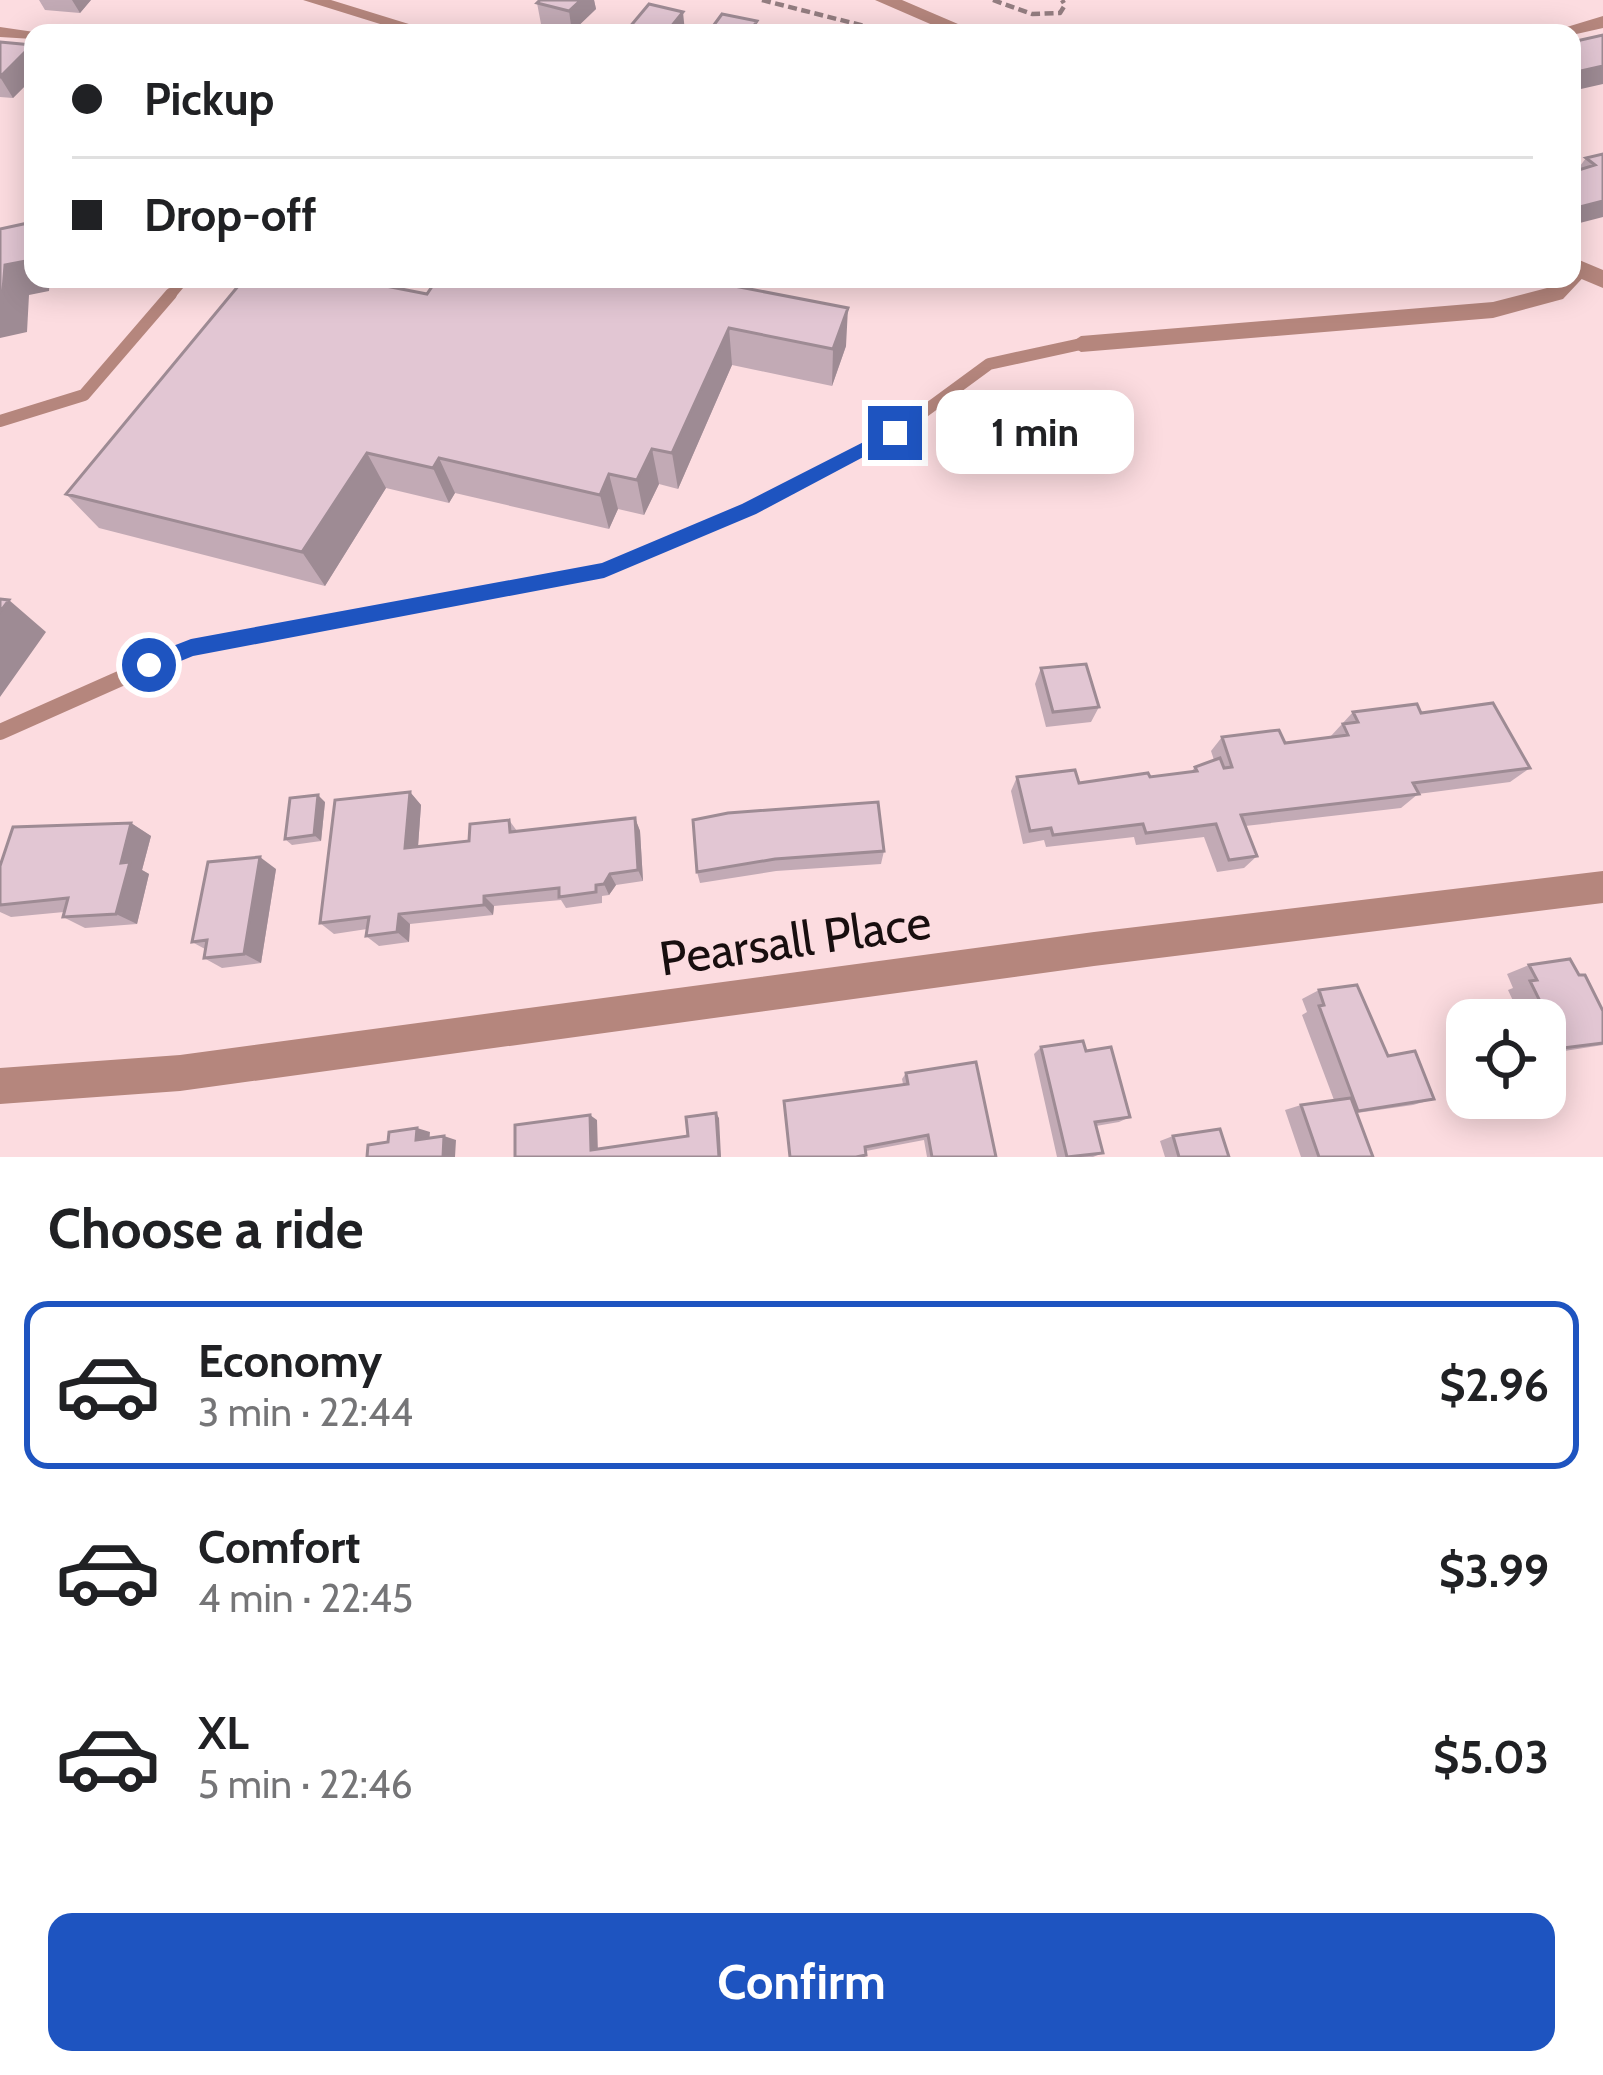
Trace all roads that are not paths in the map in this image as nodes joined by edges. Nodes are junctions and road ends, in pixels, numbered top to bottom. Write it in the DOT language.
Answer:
graph roads {
  1 [pos="313,0"];
  2 [pos="885,0"];
  3 [pos="397,24"];
  4 [pos="946,24"];
  5 [pos="176,288"];
  6 [pos="1564,288"];
  7 [pos="1081,344"];
  8 [pos="0,421"];
  9 [pos="0,732"];
  10 [pos="1603,886"];
  11 [pos="0,1086"];
  1 -- 3 [label="street"];
  2 -- 4 [label="street"];
  5 -- 8 [label="lane"];
  6 -- 7 [label="street"];
  7 -- 9 [label="lane"];
  10 -- 11 [label="street, Pearsall Place"];
}
